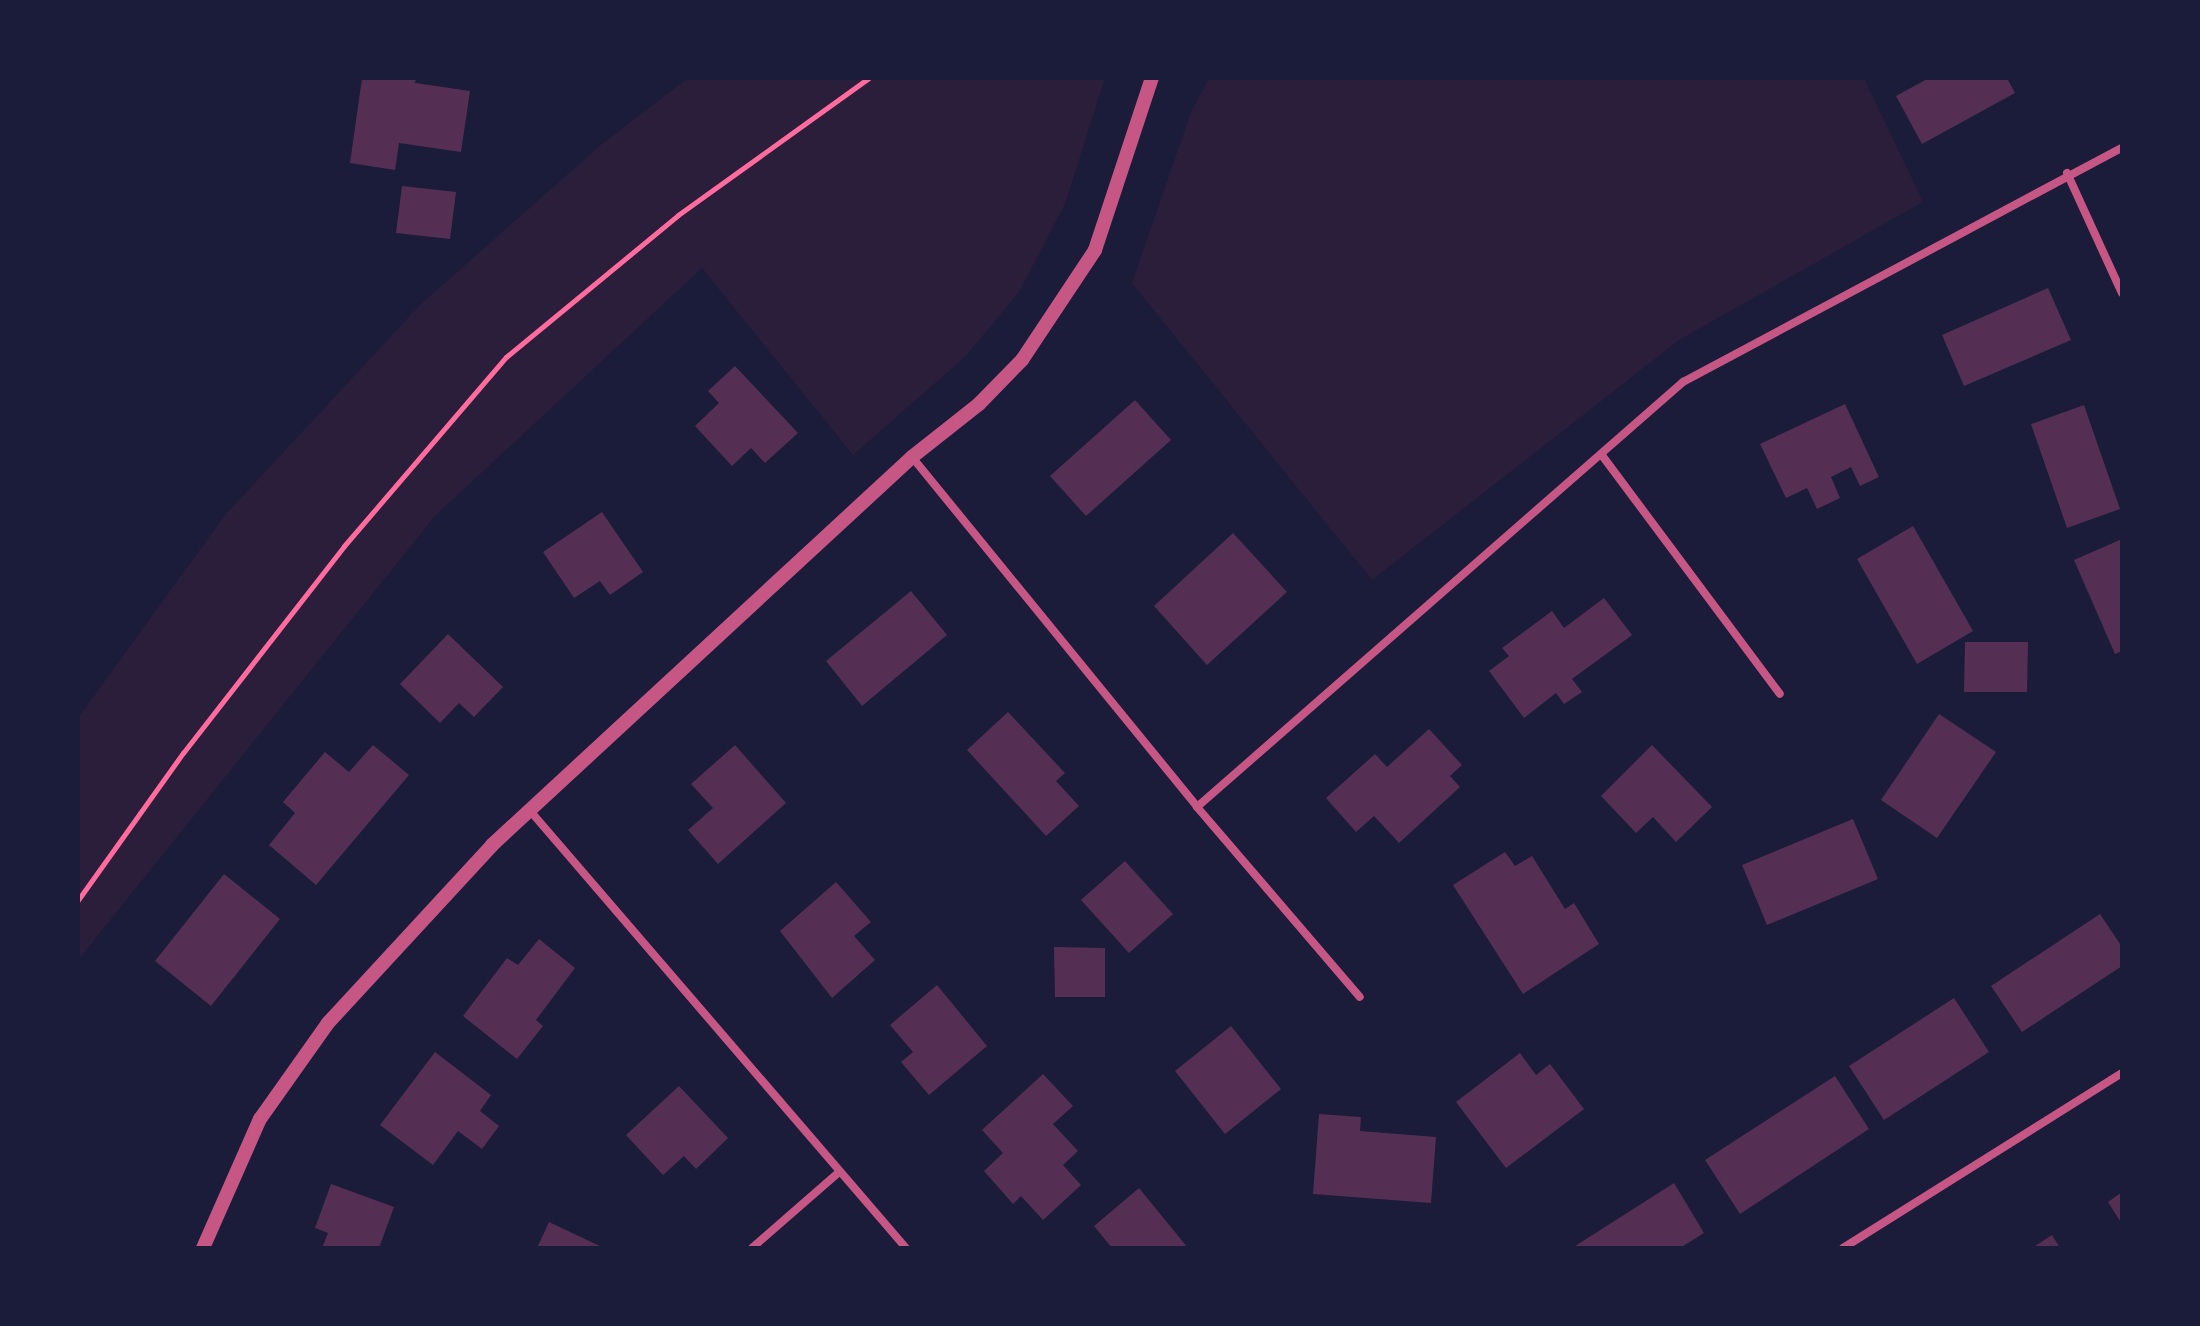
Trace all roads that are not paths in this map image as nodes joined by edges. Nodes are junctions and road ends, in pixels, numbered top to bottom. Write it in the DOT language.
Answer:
graph roads {
  1 [pos="1152,78"];
  2 [pos="2122,148"];
  3 [pos="2067,173"];
  4 [pos="2122,293"];
  5 [pos="1601,454"];
  6 [pos="912,457"];
  7 [pos="1780,694"];
  8 [pos="1197,807"];
  9 [pos="532,813"];
  10 [pos="1360,997"];
  11 [pos="2122,1073"];
  12 [pos="839,1172"];
  13 [pos="203,1248"];
  14 [pos="752,1248"];
  15 [pos="906,1248"];
  16 [pos="1843,1248"];
  1 -- 6 [label="street"];
  2 -- 3 [label="street"];
  3 -- 4 [label="street"];
  3 -- 5 [label="street"];
  5 -- 7 [label="street"];
  5 -- 8 [label="street"];
  6 -- 8 [label="street"];
  6 -- 9 [label="street"];
  8 -- 10 [label="street"];
  9 -- 12 [label="street"];
  9 -- 13 [label="street"];
  11 -- 16 [label="street"];
  12 -- 14 [label="street"];
  12 -- 15 [label="street"];
}
